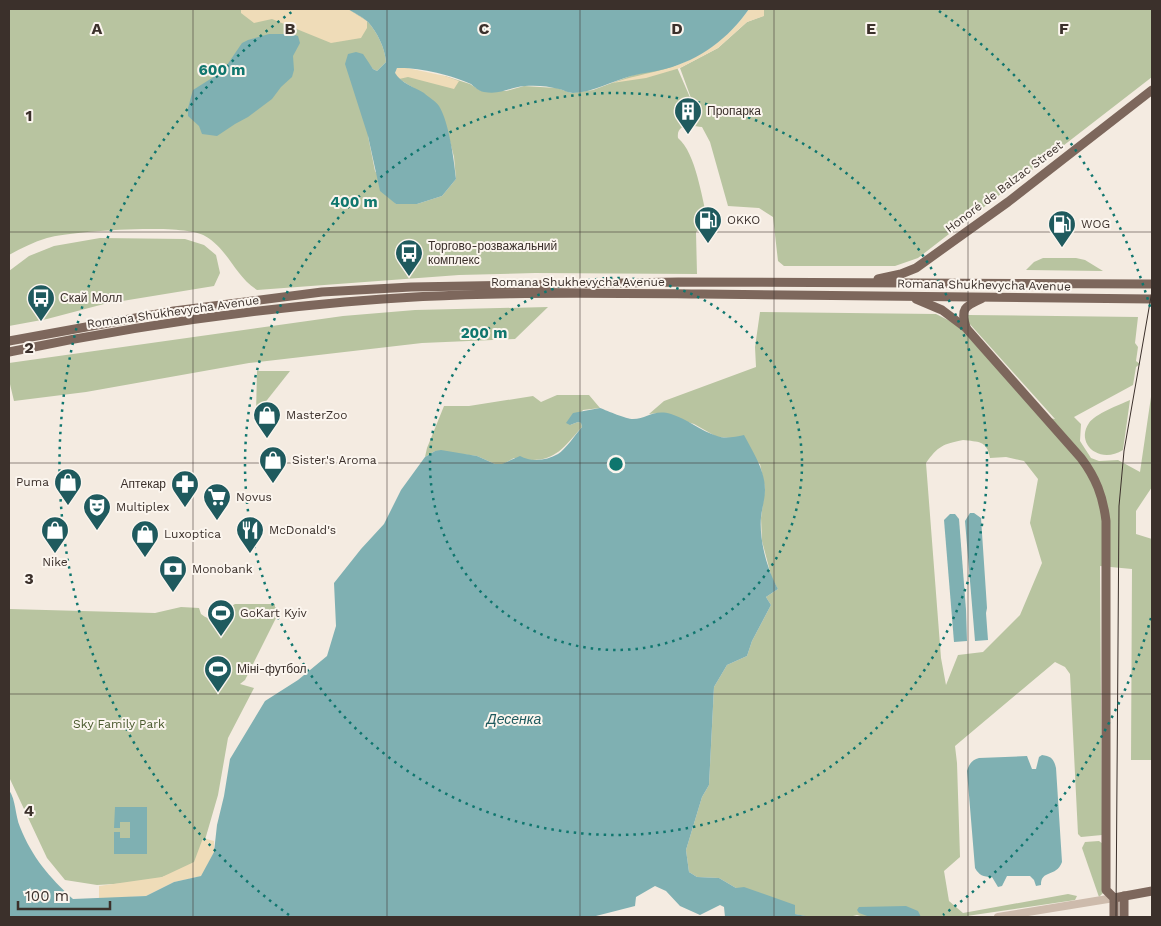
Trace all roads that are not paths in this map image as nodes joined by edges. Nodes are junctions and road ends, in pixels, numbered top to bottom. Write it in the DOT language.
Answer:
graph roads {
  1 [pos="1152,90"];
  2 [pos="861,283"];
  3 [pos="1152,284"];
  4 [pos="909,297"];
  5 [pos="984,297"];
  6 [pos="1152,299"];
  7 [pos="966,328"];
  8 [pos="9,341"];
  9 [pos="9,352"];
  10 [pos="1152,891"];
  11 [pos="1124,896"];
  12 [pos="1114,898"];
  13 [pos="998,917"];
  14 [pos="1114,917"];
  15 [pos="1124,917"];
  1 -- 2 [label="main road, Honoré de Balzac Street"];
  2 -- 3 [label="main road, Romana Shukhevycha Avenue"];
  2 -- 8 [label="main road, Romana Shukhevycha Avenue"];
  4 -- 5 [label="main road, Romana Shukhevycha Avenue"];
  4 -- 7 [label="main road"];
  4 -- 9 [label="main road, Romana Shukhevycha Avenue"];
  5 -- 6 [label="main road, Romana Shukhevycha Avenue"];
  5 -- 7 [label="main road"];
  7 -- 12 [label="main road"];
  10 -- 11 [label="main road"];
  11 -- 12 [label="main road"];
  11 -- 15 [label="main road"];
  12 -- 13 [label="street"];
  12 -- 14 [label="main road"];
}
